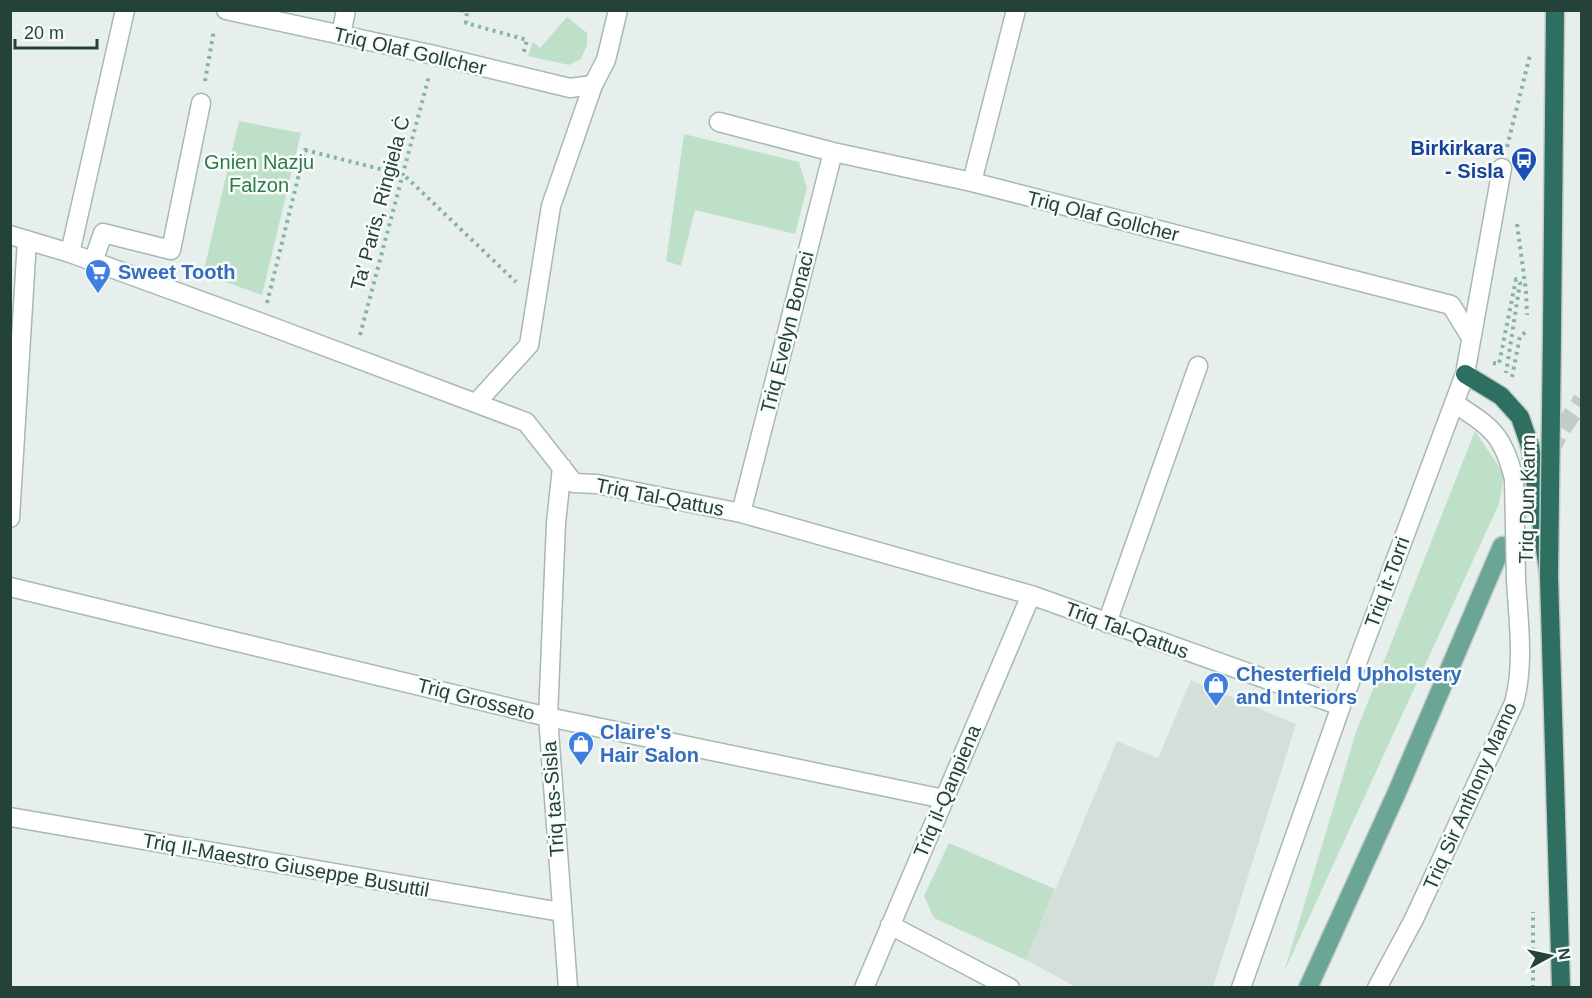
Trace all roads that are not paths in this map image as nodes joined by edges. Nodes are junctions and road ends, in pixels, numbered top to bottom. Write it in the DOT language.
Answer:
graph roads {
  1 [pos="125,10"];
  2 [pos="346,10"];
  3 [pos="618,10"];
  4 [pos="1016,10"];
  5 [pos="1555,10"];
  6 [pos="221,16"];
  7 [pos="340,35"];
  8 [pos="592,85"];
  9 [pos="201,103"];
  10 [pos="719,122"];
  11 [pos="833,152"];
  12 [pos="1502,168"];
  13 [pos="972,182"];
  14 [pos="19,238"];
  15 [pos="70,253"];
  16 [pos="93,262"];
  17 [pos="1470,336"];
  18 [pos="1198,366"];
  19 [pos="1465,374"];
  20 [pos="477,402"];
  21 [pos="1454,403"];
  22 [pos="562,467"];
  23 [pos="11,481"];
  24 [pos="741,513"];
  25 [pos="10,518"];
  26 [pos="1502,546"];
  27 [pos="1549,576"];
  28 [pos="10,587"];
  29 [pos="1031,595"];
  30 [pos="1107,623"];
  31 [pos="1341,706"];
  32 [pos="548,717"];
  33 [pos="944,799"];
  34 [pos="10,817"];
  35 [pos="561,912"];
  36 [pos="890,925"];
  37 [pos="568,987"];
  38 [pos="864,987"];
  39 [pos="1010,987"];
  40 [pos="1241,987"];
  41 [pos="1308,987"];
  42 [pos="1377,987"];
  43 [pos="1561,987"];
  1 -- 15 [label="street"];
  2 -- 7 [label="street"];
  3 -- 8 [label="street"];
  4 -- 13 [label="street"];
  5 -- 27 [label="highway, Triq Dun Karm, bridge"];
  6 -- 7 [label="street, Triq Olaf Gollcher"];
  7 -- 8 [label="street, Triq Olaf Gollcher"];
  8 -- 20 [label="street"];
  9 -- 16 [label="street"];
  10 -- 11 [label="street, Triq Olaf Gollcher"];
  11 -- 13 [label="street, Triq Olaf Gollcher"];
  11 -- 24 [label="street, Triq Evelyn Bonaci"];
  12 -- 17 [label="street, Triq it-Torri"];
  13 -- 17 [label="street, Triq Olaf Gollcher"];
  14 -- 15 [label="street, Triq Tal-Qattus"];
  14 -- 23 [label="street"];
  15 -- 16 [label="street, Triq Tal-Qattus"];
  16 -- 20 [label="street, Triq Tal-Qattus"];
  17 -- 19 [label="street, Triq it-Torri"];
  18 -- 30 [label="street"];
  19 -- 21 [label="street, Triq it-Torri"];
  19 -- 27 [label="highway"];
  20 -- 22 [label="street, Triq Tal-Qattus"];
  21 -- 31 [label="street, Triq it-Torri"];
  21 -- 42 [label="street, Triq Sir Anthony Mamo, bridge"];
  22 -- 24 [label="street, Triq Tal-Qattus"];
  22 -- 32 [label="street, Triq tas-Sisla"];
  23 -- 25 [label="street"];
  24 -- 29 [label="street, Triq Tal-Qattus"];
  26 -- 41 [label="main road"];
  27 -- 43 [label="highway, Triq Dun Karm"];
  28 -- 32 [label="street, Triq Grosseto"];
  29 -- 30 [label="street, Triq Tal-Qattus"];
  29 -- 33 [label="street, Triq il-Qanpiena"];
  30 -- 31 [label="street, Triq Tal-Qattus"];
  31 -- 40 [label="street, Triq it-Torri"];
  32 -- 33 [label="street, Triq Grosseto"];
  32 -- 35 [label="street, Triq tas-Sisla"];
  33 -- 36 [label="street, Triq il-Qanpiena"];
  34 -- 35 [label="street, Triq Il-Maestro Giuseppe Busuttil"];
  35 -- 37 [label="street, Triq tas-Sisla"];
  36 -- 38 [label="street, Triq il-Qanpiena"];
  36 -- 39 [label="street"];
}
